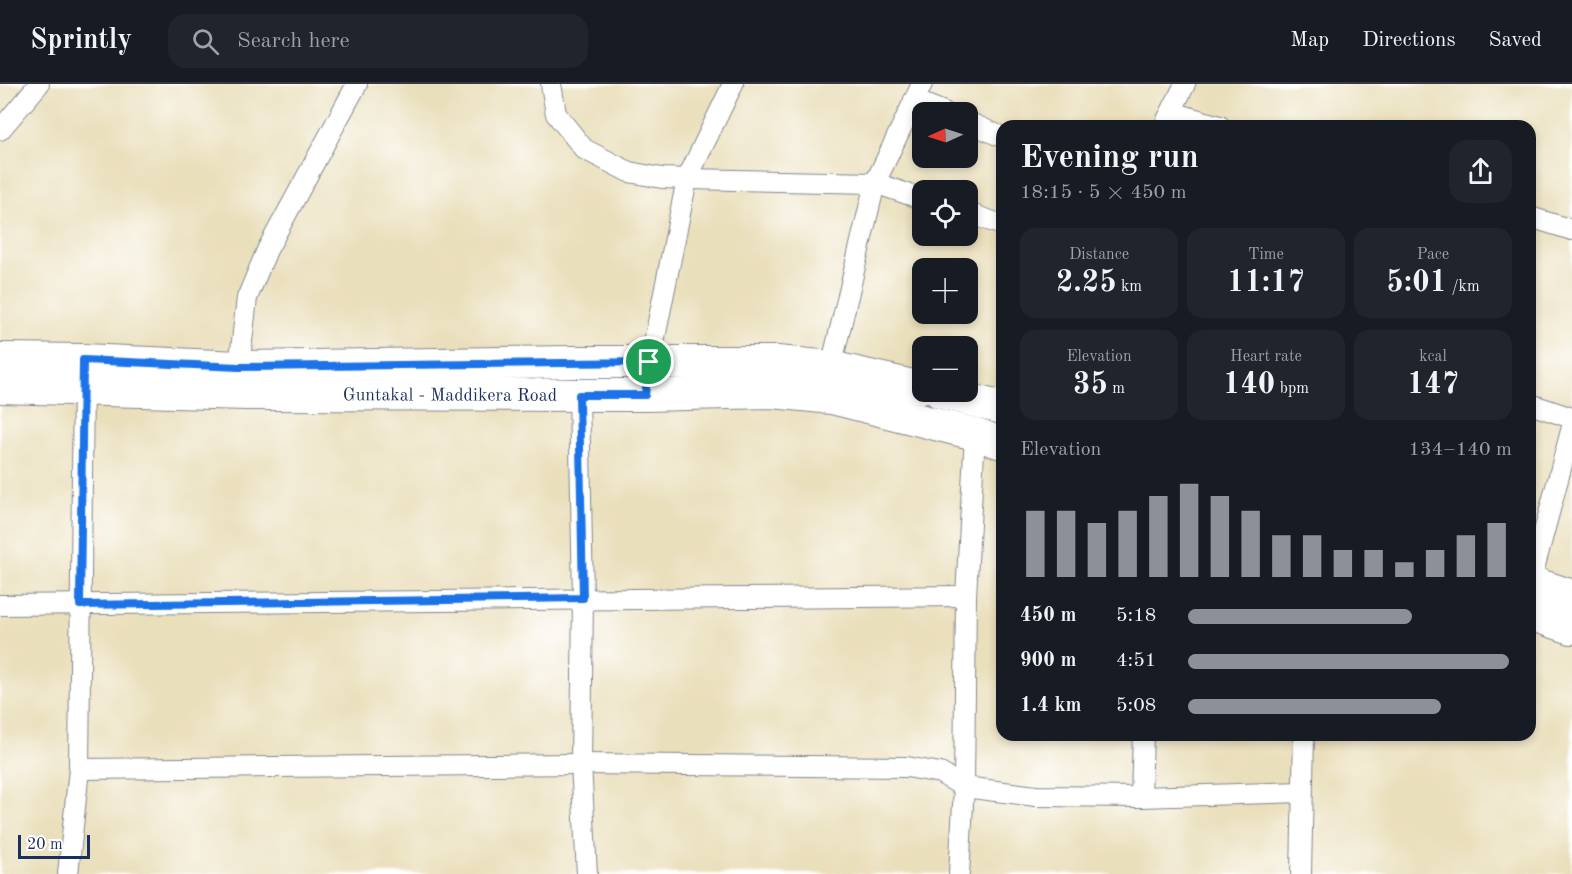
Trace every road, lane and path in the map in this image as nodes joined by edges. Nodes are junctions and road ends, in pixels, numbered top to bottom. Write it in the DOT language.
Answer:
graph roads {
  1 [pos="39,84"];
  2 [pos="357,84"];
  3 [pos="550,84"];
  4 [pos="733,84"];
  5 [pos="1185,84"];
  6 [pos="918,92"];
  7 [pos="931,102"];
  8 [pos="1168,119"];
  9 [pos="978,126"];
  10 [pos="0,130"];
  11 [pos="996,134"];
  12 [pos="687,179"];
  13 [pos="875,183"];
  14 [pos="912,196"];
  15 [pos="978,217"];
  16 [pos="1536,219"];
  17 [pos="996,223"];
  18 [pos="1572,230"];
  19 [pos="0,358"];
  20 [pos="649,362"];
  21 [pos="239,367"];
  22 [pos="831,367"];
  23 [pos="83,374"];
  24 [pos="912,386"];
  25 [pos="0,387"];
  26 [pos="579,395"];
  27 [pos="645,395"];
  28 [pos="978,402"];
  29 [pos="996,406"];
  30 [pos="1536,406"];
  31 [pos="1572,418"];
  32 [pos="1572,427"];
  33 [pos="988,438"];
  34 [pos="1536,561"];
  35 [pos="1536,585"];
  36 [pos="966,596"];
  37 [pos="1572,596"];
  38 [pos="583,598"];
  39 [pos="0,605"];
  40 [pos="80,605"];
  41 [pos="1536,616"];
  42 [pos="1572,628"];
  43 [pos="1143,741"];
  44 [pos="1304,741"];
  45 [pos="581,765"];
  46 [pos="79,769"];
  47 [pos="964,787"];
  48 [pos="1302,792"];
  49 [pos="1141,797"];
  50 [pos="68,874"];
  51 [pos="587,874"];
  52 [pos="959,874"];
  53 [pos="1301,874"];
  1 -- 10 [label="street"];
  2 -- 21 [label="street"];
  3 -- 12 [label="street"];
  4 -- 12 [label="street"];
  5 -- 8 [label="street"];
  6 -- 7 [label="street"];
  6 -- 13 [label="street"];
  9 -- 11 [label="street"];
  12 -- 13 [label="street"];
  12 -- 20 [label="street"];
  13 -- 14 [label="street"];
  13 -- 22 [label="street"];
  15 -- 17 [label="street"];
  16 -- 18 [label="street"];
  19 -- 23 [label="main road, Guntakal - Maddikera Road"];
  20 -- 21 [label="main road, Guntakal - Maddikera Road"];
  20 -- 22 [label="main road, Guntakal - Maddikera Road"];
  20 -- 27 [label="street"];
  21 -- 23 [label="main road, Guntakal - Maddikera Road"];
  22 -- 24 [label="main road, Guntakal - Maddikera Road"];
  23 -- 25 [label="main road, Guntakal - Maddikera Road"];
  23 -- 26 [label="main road, Guntakal - Maddikera Road"];
  23 -- 40 [label="street"];
  26 -- 27 [label="main road, Guntakal - Maddikera Road"];
  26 -- 38 [label="street"];
  27 -- 33 [label="main road, Guntakal - Maddikera Road"];
  28 -- 29 [label="main road"];
  30 -- 31 [label="street"];
  32 -- 34 [label="street"];
  33 -- 36 [label="street"];
  35 -- 37 [label="main road"];
  36 -- 38 [label="street"];
  36 -- 47 [label="street"];
  38 -- 40 [label="street"];
  38 -- 45 [label="street"];
  39 -- 40 [label="street"];
  40 -- 46 [label="street"];
  41 -- 42 [label="main road"];
  43 -- 49 [label="street"];
  44 -- 48 [label="street"];
  45 -- 46 [label="street"];
  45 -- 47 [label="street"];
  45 -- 51 [label="street"];
  46 -- 50 [label="street"];
  47 -- 49 [label="street"];
  47 -- 52 [label="street"];
  48 -- 49 [label="street"];
  48 -- 53 [label="street"];
}
